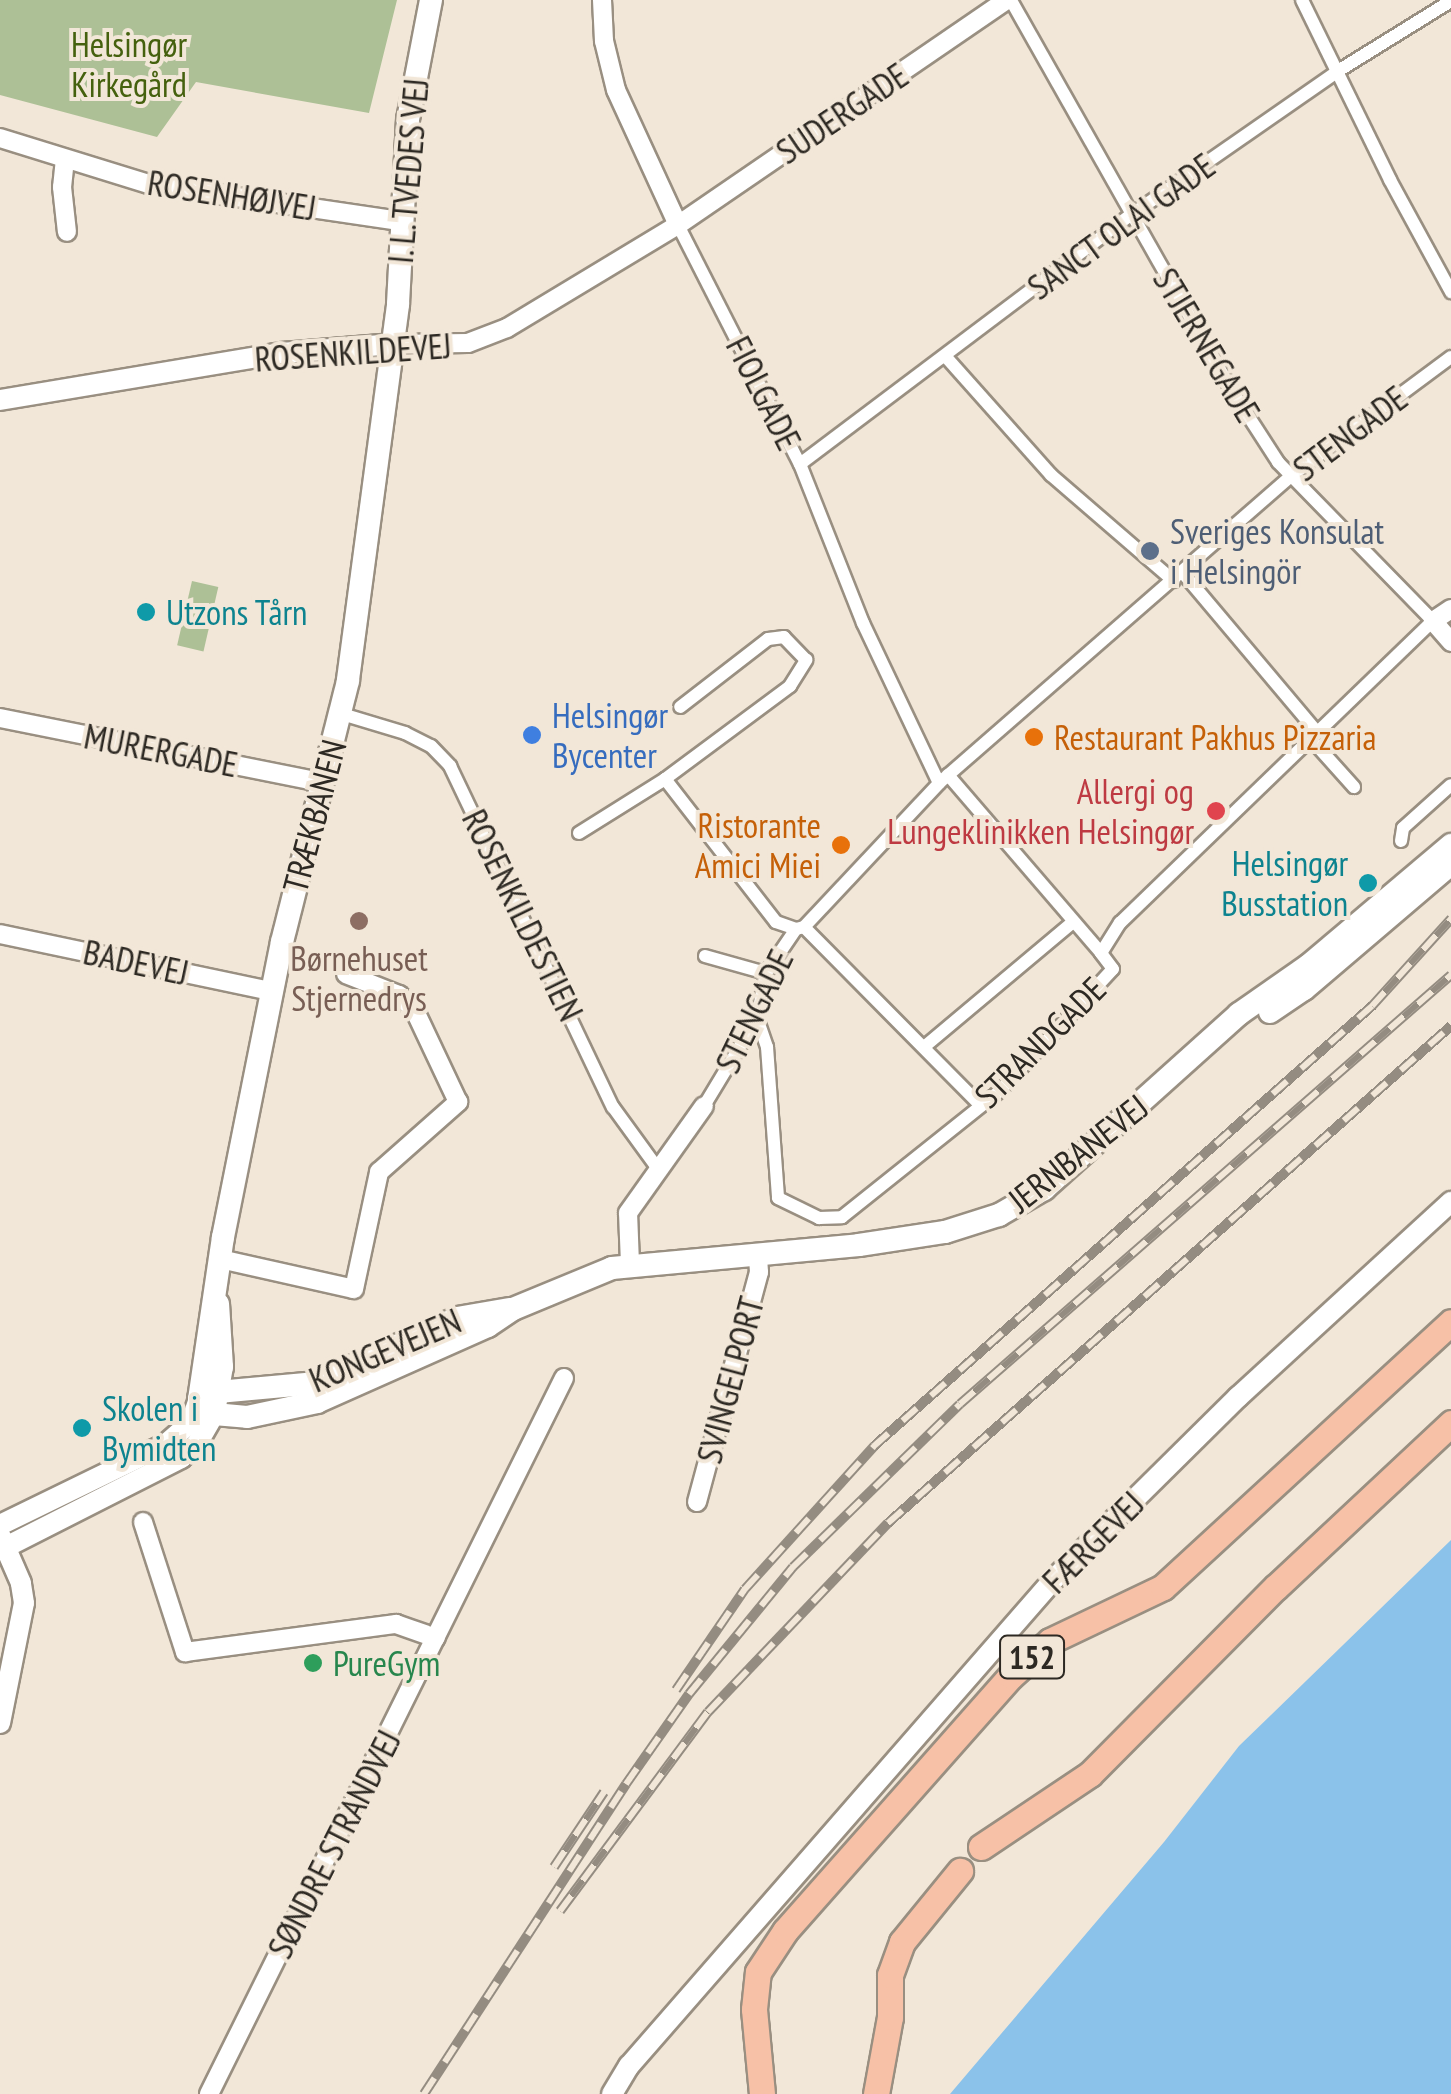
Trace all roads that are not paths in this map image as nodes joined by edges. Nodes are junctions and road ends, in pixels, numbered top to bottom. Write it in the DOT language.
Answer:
graph roads {
  1 [pos="431,0"];
  2 [pos="602,0"];
  3 [pos="1009,0"];
  4 [pos="1302,0"];
  5 [pos="1451,1"];
  6 [pos="1338,71"];
  7 [pos="0,138"];
  8 [pos="65,159"];
  9 [pos="1131,215"];
  10 [pos="401,220"];
  11 [pos="678,225"];
  12 [pos="68,232"];
  13 [pos="1451,292"];
  14 [pos="394,344"];
  15 [pos="946,357"];
  16 [pos="1451,357"];
  17 [pos="0,400"];
  18 [pos="800,464"];
  19 [pos="1292,475"];
  20 [pos="1179,577"];
  21 [pos="1451,609"];
  22 [pos="1432,621"];
  23 [pos="1451,642"];
  24 [pos="680,707"];
  25 [pos="342,714"];
  26 [pos="0,718"];
  27 [pos="1313,734"];
  28 [pos="665,779"];
  29 [pos="944,779"];
  30 [pos="321,782"];
  31 [pos="1451,785"];
  32 [pos="1354,788"];
  33 [pos="579,833"];
  34 [pos="1400,842"];
  35 [pos="1451,846"];
  36 [pos="1451,864"];
  37 [pos="1073,922"];
  38 [pos="800,928"];
  39 [pos="0,934"];
  40 [pos="1101,953"];
  41 [pos="705,956"];
  42 [pos="766,973"];
  43 [pos="346,974"];
  44 [pos="271,991"];
  45 [pos="757,1018"];
  46 [pos="924,1047"];
  47 [pos="1206,1048"];
  48 [pos="980,1104"];
  49 [pos="704,1106"];
  50 [pos="658,1168"];
  51 [pos="1451,1202"];
  52 [pos="758,1258"];
  53 [pos="220,1259"];
  54 [pos="630,1264"];
  55 [pos="513,1309"];
  56 [pos="1451,1322"];
  57 [pos="564,1378"];
  58 [pos="210,1401"];
  59 [pos="1451,1423"];
  60 [pos="697,1502"];
  61 [pos="143,1522"];
  62 [pos="0,1525"];
  63 [pos="2,1544"];
  64 [pos="436,1638"];
  65 [pos="0,1723"];
  66 [pos="981,1847"];
  67 [pos="960,1870"];
  68 [pos="209,2094"];
  69 [pos="612,2094"];
  70 [pos="762,2094"];
  71 [pos="876,2094"];
  1 -- 10 [label="main road, I. L. TVEDES VEJ"];
  2 -- 11 [label="street, FIOLGADE"];
  3 -- 9 [label="street, STJERNEGADE"];
  3 -- 11 [label="street, SUDERGADE"];
  4 -- 6 [label="street"];
  5 -- 6 [label="street, SANCT OLAI GADE"];
  6 -- 9 [label="street, SANCT OLAI GADE"];
  6 -- 13 [label="street"];
  7 -- 8 [label="street, ROSENHØJVEJ"];
  8 -- 10 [label="street, ROSENHØJVEJ"];
  8 -- 12 [label="street"];
  9 -- 15 [label="street, SANCT OLAI GADE"];
  9 -- 19 [label="street, STJERNEGADE"];
  10 -- 14 [label="main road, I. L. TVEDES VEJ"];
  11 -- 14 [label="street, ROSENKILDEVEJ"];
  11 -- 18 [label="street, FIOLGADE"];
  14 -- 17 [label="street, ROSENKILDEVEJ"];
  14 -- 25 [label="main road, TRÆKBANEN"];
  15 -- 18 [label="street, SANCT OLAI GADE"];
  15 -- 20 [label="street"];
  16 -- 19 [label="street, STENGADE"];
  18 -- 29 [label="street, FIOLGADE"];
  19 -- 20 [label="street, STENGADE"];
  19 -- 22 [label="street, STJERNEGADE"];
  20 -- 27 [label="street"];
  20 -- 29 [label="street, STENGADE"];
  21 -- 22 [label="street, STRANDGADE"];
  22 -- 23 [label="street"];
  22 -- 27 [label="street, STRANDGADE"];
  24 -- 28 [label="street"];
  25 -- 30 [label="main road, TRÆKBANEN"];
  25 -- 50 [label="street, ROSENKILDESTIEN"];
  26 -- 30 [label="street, MURERGADE"];
  27 -- 32 [label="street"];
  27 -- 40 [label="street, STRANDGADE"];
  28 -- 33 [label="street"];
  28 -- 38 [label="street"];
  29 -- 37 [label="street, FIOLGADE"];
  29 -- 38 [label="street, STENGADE"];
  30 -- 44 [label="main road, TRÆKBANEN"];
  31 -- 34 [label="street"];
  35 -- 47 [label="main road, JERNBANEVEJ"];
  36 -- 47 [label="main road, JERNBANEVEJ"];
  37 -- 40 [label="street, FIOLGADE"];
  37 -- 46 [label="street"];
  38 -- 42 [label="street, STENGADE"];
  38 -- 46 [label="street"];
  39 -- 44 [label="street, BADEVEJ"];
  40 -- 48 [label="street, STRANDGADE"];
  41 -- 42 [label="street"];
  42 -- 45 [label="street, STENGADE"];
  43 -- 53 [label="street"];
  44 -- 53 [label="main road, TRÆKBANEN"];
  45 -- 48 [label="street, STRANDGADE"];
  45 -- 49 [label="street, STENGADE"];
  46 -- 48 [label="street"];
  47 -- 52 [label="main road, JERNBANEVEJ"];
  49 -- 50 [label="street, STENGADE"];
  50 -- 54 [label="street, STENGADE"];
  51 -- 69 [label="street, FÆRGEVEJ"];
  52 -- 54 [label="main road, KONGEVEJEN"];
  52 -- 60 [label="street, SVINGELPORT"];
  53 -- 58 [label="main road, TRÆKBANEN"];
  54 -- 55 [label="main road, KONGEVEJEN"];
  55 -- 58 [label="main road, KONGEVEJEN"];
  55 -- 58 [label="main road, KONGEVEJEN"];
  56 -- 70 [label="main road, 152"];
  57 -- 64 [label="street, SØNDRE STRANDVEJ"];
  58 -- 62 [label="street"];
  58 -- 63 [label="street"];
  59 -- 66 [label="main road"];
  61 -- 64 [label="street"];
  63 -- 65 [label="street"];
  64 -- 68 [label="street, SØNDRE STRANDVEJ"];
  67 -- 71 [label="main road"];
}
